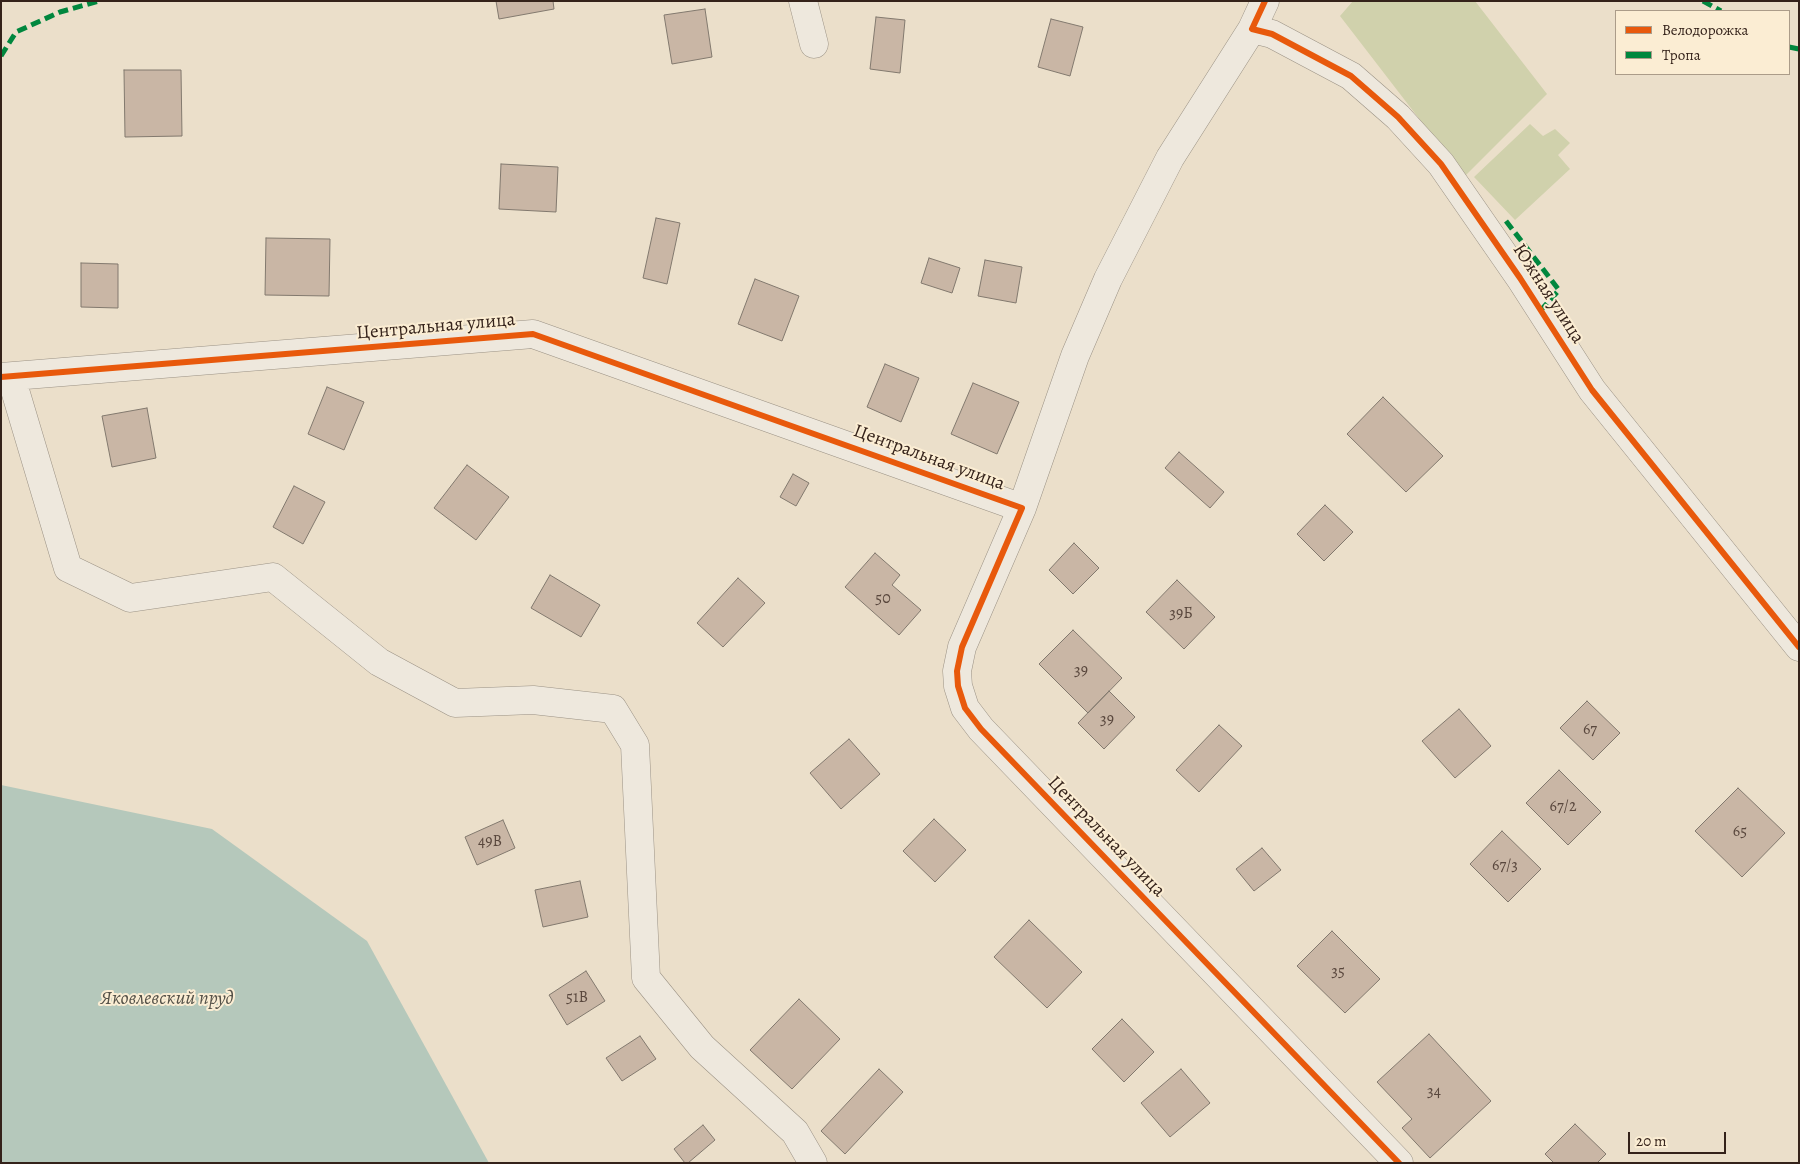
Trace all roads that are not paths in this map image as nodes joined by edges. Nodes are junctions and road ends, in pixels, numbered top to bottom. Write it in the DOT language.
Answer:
graph roads {
  1 [pos="803,1"];
  2 [pos="1265,1"];
  3 [pos="1252,29"];
  4 [pos="814,44"];
  5 [pos="6,377"];
  6 [pos="1022,508"];
  7 [pos="1799,648"];
  8 [pos="813,1163"];
  9 [pos="1399,1163"];
  1 -- 4 [label="street"];
  2 -- 3 [label="street"];
  3 -- 6 [label="street"];
  3 -- 7 [label="street, Южная улица"];
  5 -- 6 [label="street, Центральная улица"];
  5 -- 8 [label="street"];
  6 -- 9 [label="street, Центральная улица"];
}
